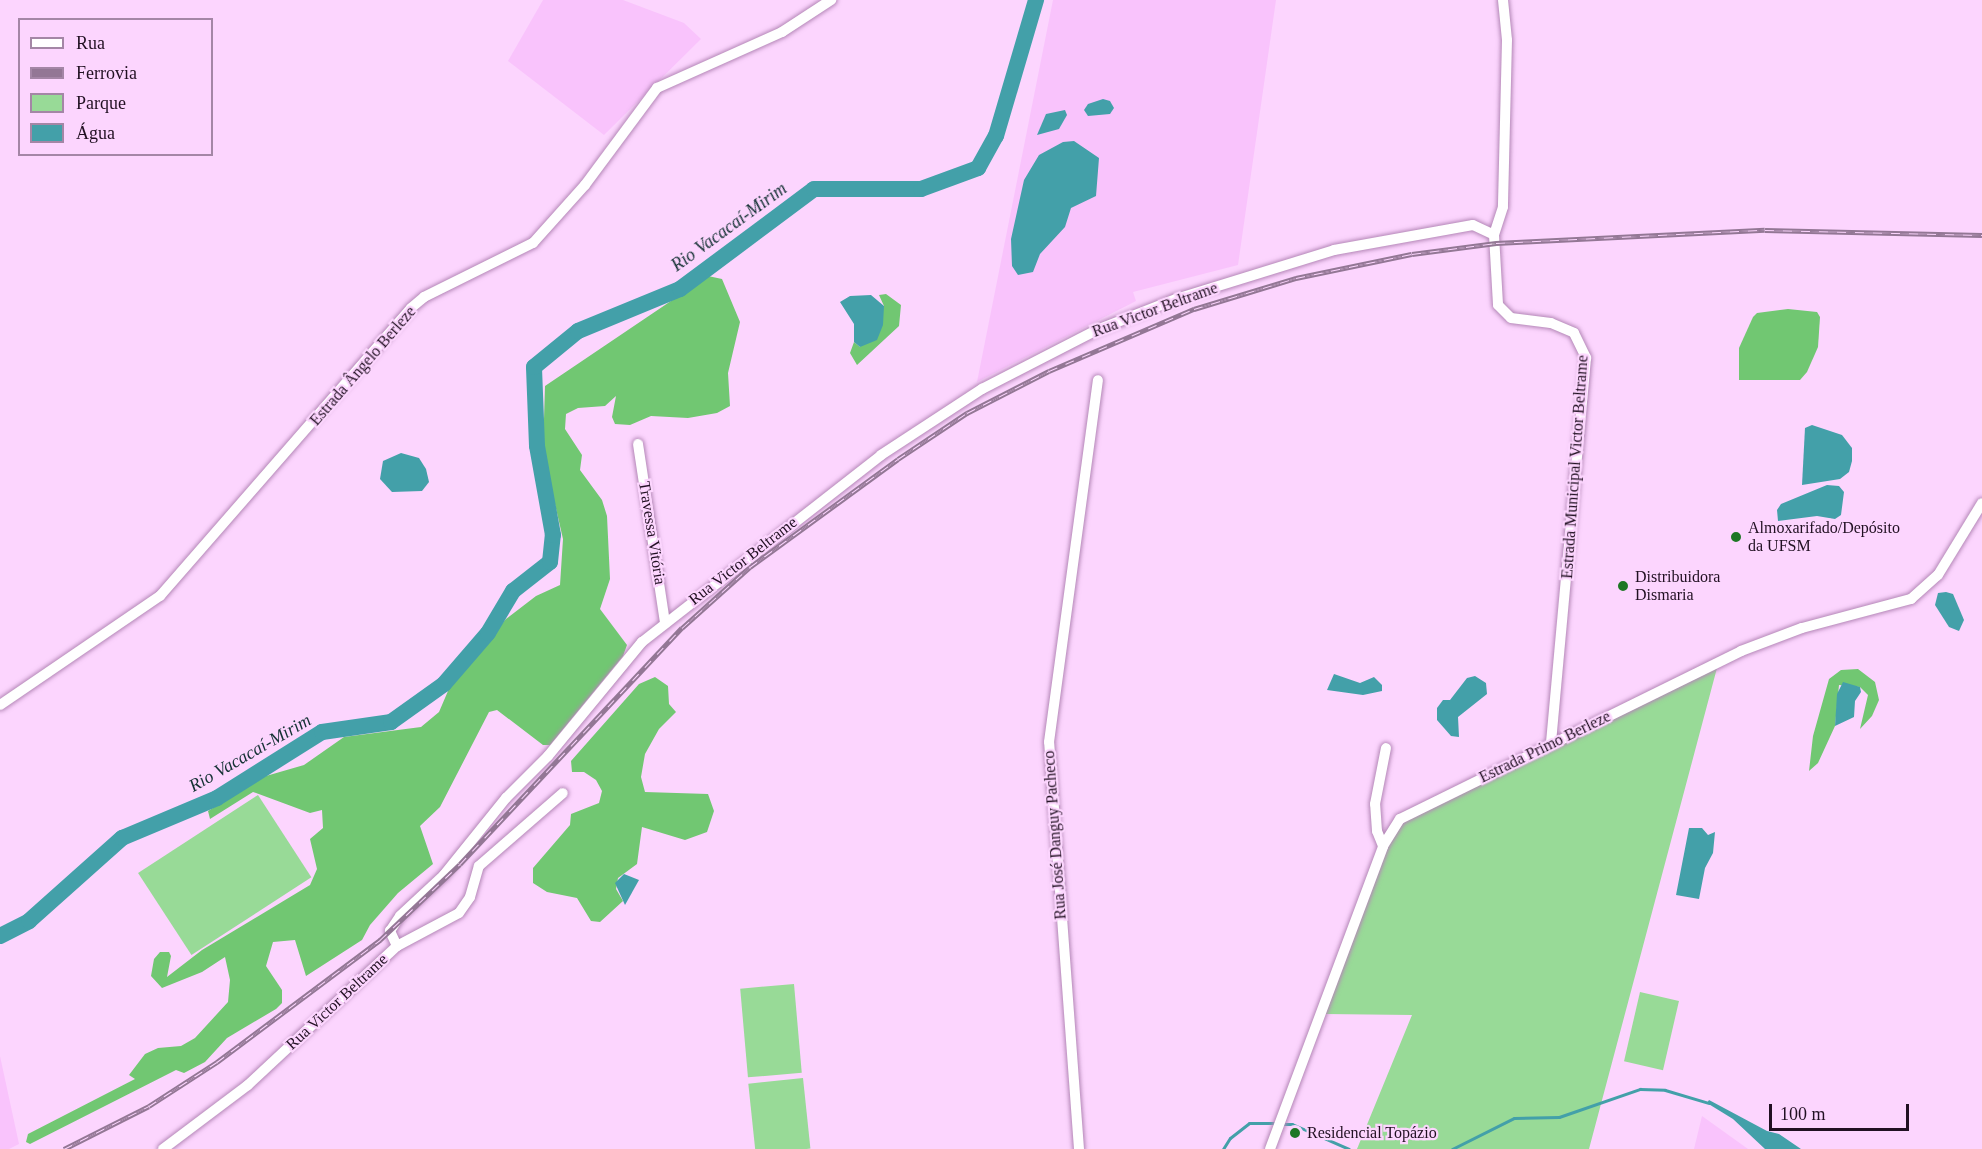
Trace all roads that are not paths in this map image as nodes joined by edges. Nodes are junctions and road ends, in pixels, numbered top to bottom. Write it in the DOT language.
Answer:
graph roads {
  1 [pos="831,0"];
  2 [pos="1503,0"];
  3 [pos="1494,235"];
  4 [pos="1098,380"];
  5 [pos="638,444"];
  6 [pos="1982,503"];
  7 [pos="665,623"];
  8 [pos="0,705"];
  9 [pos="1551,744"];
  10 [pos="1386,748"];
  11 [pos="563,793"];
  12 [pos="1383,846"];
  13 [pos="397,946"];
  14 [pos="163,1149"];
  15 [pos="1079,1149"];
  16 [pos="1270,1149"];
  1 -- 8 [label="street, Estrada Ângelo Berleze"];
  2 -- 3 [label="street, Estrada Municipal Victor Beltrame"];
  3 -- 7 [label="street, Rua Victor Beltrame"];
  3 -- 9 [label="street, Estrada Municipal Victor Beltrame"];
  4 -- 15 [label="street, Rua José Danguy Pacheco"];
  5 -- 7 [label="street, Travessa Vitória"];
  6 -- 9 [label="street, Estrada Primo Berleze"];
  7 -- 13 [label="street, Rua Victor Beltrame"];
  9 -- 12 [label="street, Estrada Primo Berleze"];
  10 -- 12 [label="street"];
  11 -- 13 [label="street"];
  12 -- 16 [label="street, Estrada Primo Berleze"];
  13 -- 14 [label="street, Rua Victor Beltrame"];
}
